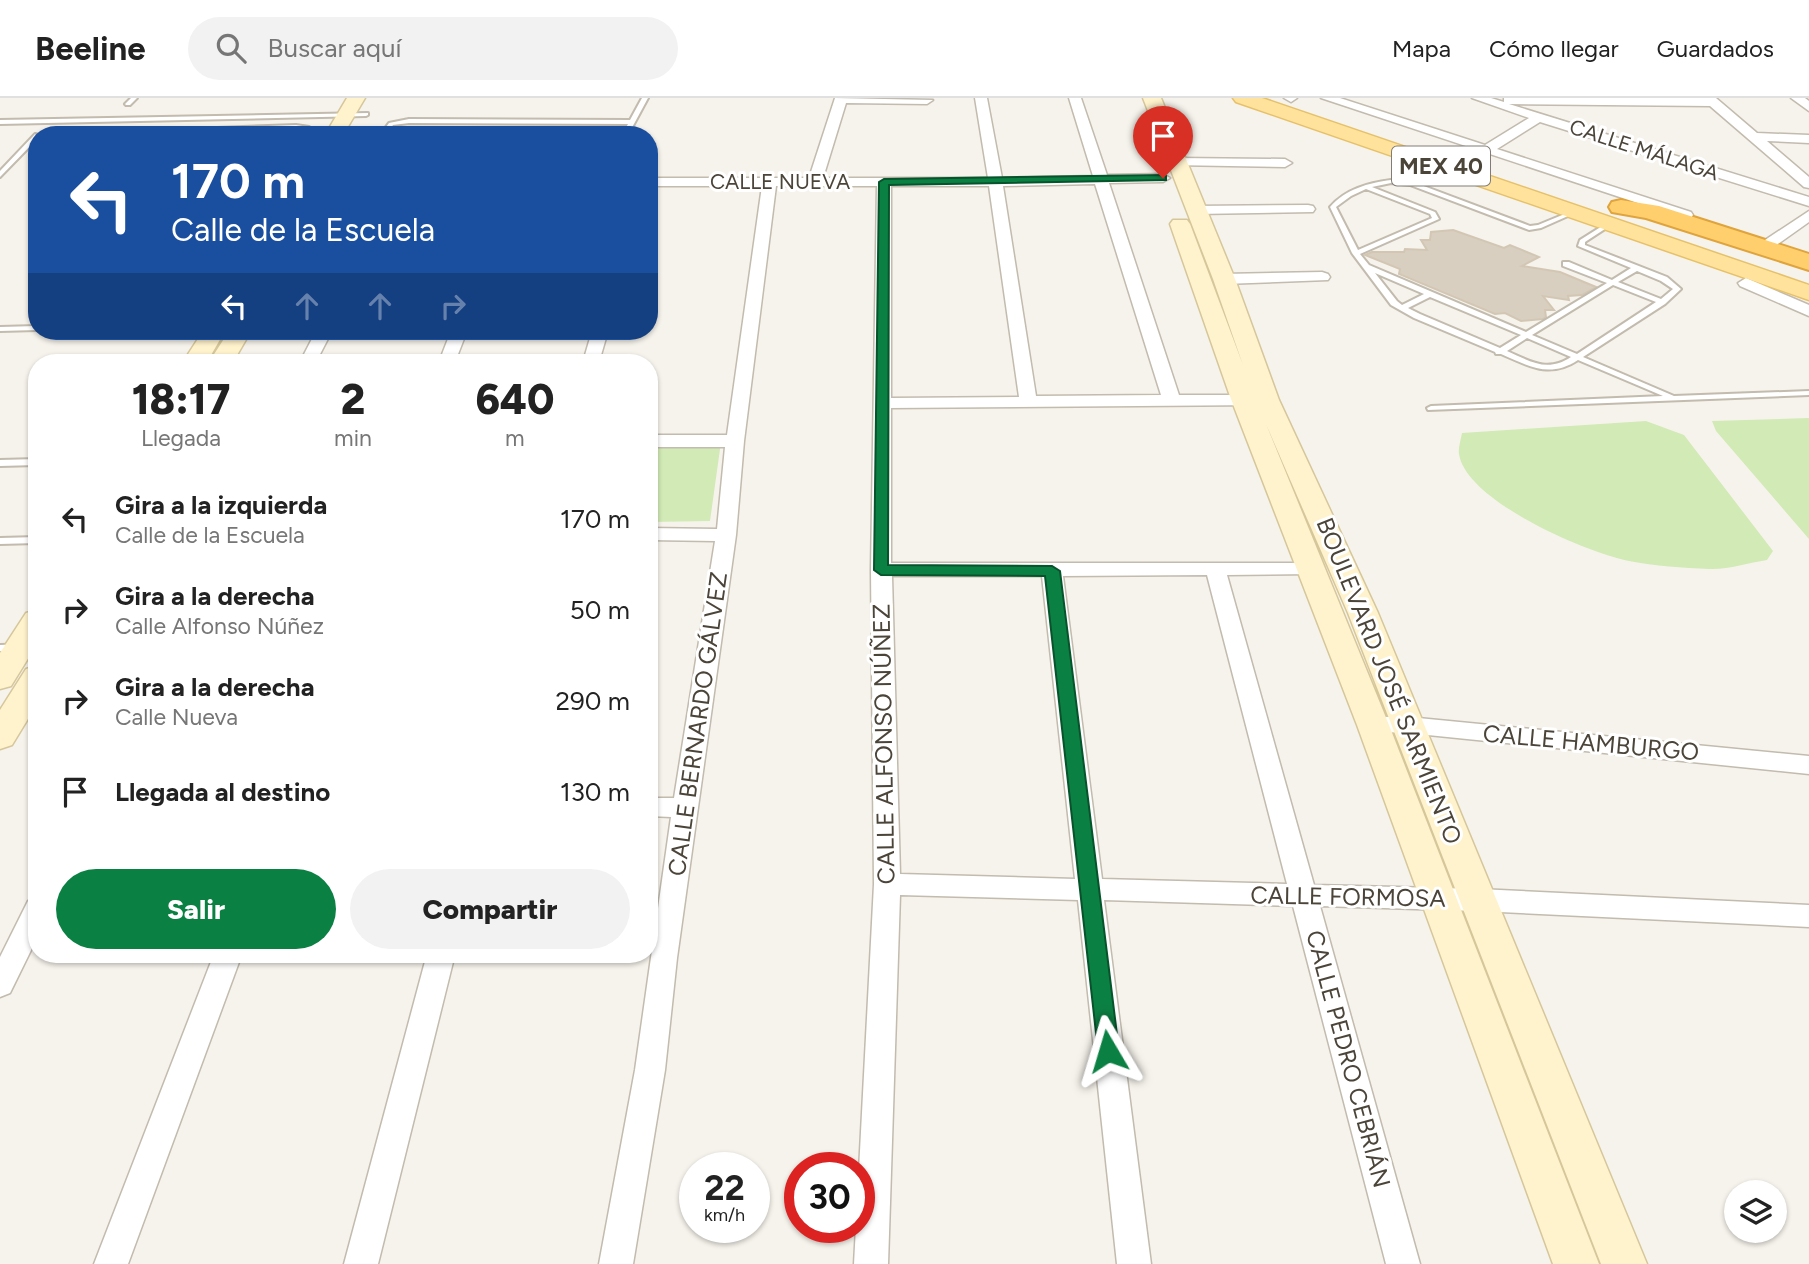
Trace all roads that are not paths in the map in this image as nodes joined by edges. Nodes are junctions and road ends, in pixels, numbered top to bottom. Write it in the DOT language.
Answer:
graph roads {
  1 [pos="134,98"];
  2 [pos="356,98"];
  3 [pos="376,98"];
  4 [pos="645,98"];
  5 [pos="841,98"];
  6 [pos="981,98"];
  7 [pos="1075,98"];
  8 [pos="1133,98"];
  9 [pos="1152,98"];
  10 [pos="1243,98"];
  11 [pos="1290,98"];
  12 [pos="1327,98"];
  13 [pos="1797,98"];
  14 [pos="927,99"];
  15 [pos="1482,99"];
  16 [pos="1710,100"];
  17 [pos="128,104"];
  18 [pos="1809,107"];
  19 [pos="346,114"];
  20 [pos="366,114"];
  21 [pos="925,116"];
  22 [pos="1539,117"];
  23 [pos="50,120"];
  24 [pos="0,122"];
  25 [pos="633,122"];
  26 [pos="45,126"];
  27 [pos="339,126"];
  28 [pos="359,126"];
  29 [pos="390,126"];
  30 [pos="631,126"];
  31 [pos="1154,131"];
  32 [pos="1753,137"];
  33 [pos="1809,139"];
  34 [pos="28,145"];
  35 [pos="1487,150"];
  36 [pos="1285,163"];
  37 [pos="1170,170"];
  38 [pos="0,175"];
  39 [pos="1100,180"];
  40 [pos="658,182"];
  41 [pos="815,182"];
  42 [pos="884,182"];
  43 [pos="997,182"];
  44 [pos="769,183"];
  45 [pos="1809,184"];
  46 [pos="1367,187"];
  47 [pos="1809,202"];
  48 [pos="1308,209"];
  49 [pos="1196,210"];
  50 [pos="1574,212"];
  51 [pos="1809,215"];
  52 [pos="1615,216"];
  53 [pos="1639,235"];
  54 [pos="1770,243"];
  55 [pos="1356,253"];
  56 [pos="1809,256"];
  57 [pos="1809,262"];
  58 [pos="1566,264"];
  59 [pos="1364,266"];
  60 [pos="1636,268"];
  61 [pos="1809,271"];
  62 [pos="1322,277"];
  63 [pos="1809,278"];
  64 [pos="1224,279"];
  65 [pos="1746,282"];
  66 [pos="1612,283"];
  67 [pos="1809,285"];
  68 [pos="1809,293"];
  69 [pos="1430,294"];
  70 [pos="1662,302"];
  71 [pos="1809,304"];
  72 [pos="1401,308"];
  73 [pos="1809,311"];
  74 [pos="28,328"];
  75 [pos="0,329"];
  76 [pos="1528,335"];
  77 [pos="1499,352"];
  78 [pos="1578,356"];
  79 [pos="1809,393"];
  80 [pos="1673,398"];
  81 [pos="1171,399"];
  82 [pos="1028,400"];
  83 [pos="1255,400"];
  84 [pos="884,403"];
  85 [pos="1431,408"];
  86 [pos="658,441"];
  87 [pos="735,441"];
  88 [pos="28,462"];
  89 [pos="0,463"];
  90 [pos="658,534"];
  91 [pos="726,535"];
  92 [pos="28,540"];
  93 [pos="0,541"];
  94 [pos="1312,568"];
  95 [pos="881,570"];
  96 [pos="1216,570"];
  97 [pos="1052,571"];
  98 [pos="19,648"];
  99 [pos="0,678"];
  100 [pos="28,692"];
  101 [pos="1373,725"];
  102 [pos="1408,726"];
  103 [pos="0,737"];
  104 [pos="1809,765"];
  105 [pos="658,807"];
  106 [pos="687,808"];
  107 [pos="887,884"];
  108 [pos="1089,891"];
  109 [pos="1304,896"];
  110 [pos="1439,899"];
  111 [pos="1479,900"];
  112 [pos="1809,916"];
  113 [pos="28,927"];
  114 [pos="225,963"];
  115 [pos="439,963"];
  116 [pos="0,985"];
  117 [pos="111,1264"];
  118 [pos="361,1264"];
  119 [pos="616,1264"];
  120 [pos="871,1264"];
  121 [pos="1134,1264"];
  122 [pos="1403,1264"];
  123 [pos="1576,1264"];
  124 [pos="1624,1264"];
  1 -- 17 [label="lane"];
  2 -- 19 [label="street"];
  3 -- 20 [label="street"];
  4 -- 25 [label="lane"];
  5 -- 14 [label="street"];
  5 -- 41 [label="street"];
  6 -- 43 [label="street"];
  7 -- 39 [label="street"];
  8 -- 31 [label="street, BOULEVARD JOSÉ SARMIENTO"];
  9 -- 31 [label="street, BOULEVARD JOSÉ SARMIENTO"];
  10 -- 50 [label="main road, MEX 40"];
  11 -- 52 [label="main road, MEX 40"];
  12 -- 35 [label="street"];
  13 -- 18 [label="street"];
  14 -- 21 [label="street"];
  15 -- 16 [label="street"];
  15 -- 22 [label="street, CALLE MÁLAGA"];
  16 -- 32 [label="street"];
  19 -- 20 [label="lane"];
  19 -- 23 [label="lane"];
  19 -- 27 [label="street"];
  20 -- 28 [label="street"];
  22 -- 35 [label="street"];
  22 -- 47 [label="street, CALLE MÁLAGA"];
  23 -- 24 [label="lane"];
  23 -- 26 [label="lane"];
  25 -- 29 [label="lane"];
  25 -- 30 [label="lane"];
  31 -- 37 [label="street, BOULEVARD JOSÉ SARMIENTO"];
  32 -- 33 [label="street"];
  32 -- 45 [label="street"];
  34 -- 38 [label="lane"];
  35 -- 54 [label="street"];
  36 -- 37 [label="street, CALLE NUEVA"];
  37 -- 39 [label="street, CALLE NUEVA"];
  37 -- 49 [label="street, BOULEVARD JOSÉ SARMIENTO"];
  37 -- 83 [label="street, BOULEVARD JOSÉ SARMIENTO"];
  39 -- 43 [label="street, CALLE NUEVA"];
  39 -- 81 [label="street"];
  40 -- 44 [label="street, CALLE NUEVA"];
  41 -- 42 [label="street, CALLE NUEVA"];
  41 -- 44 [label="street, CALLE NUEVA"];
  42 -- 43 [label="street, CALLE NUEVA"];
  42 -- 84 [label="street, CALLE ALFONSO NÚÑEZ"];
  43 -- 82 [label="street"];
  44 -- 87 [label="street, CALLE BERNARDO GÁLVEZ"];
  46 -- 50 [label="lane"];
  46 -- 55 [label="lane"];
  46 -- 55 [label="lane"];
  48 -- 49 [label="street"];
  49 -- 64 [label="street, BOULEVARD JOSÉ SARMIENTO"];
  50 -- 52 [label="main road, MEX 40"];
  51 -- 54 [label="street"];
  52 -- 53 [label="main road, MEX 40"];
  52 -- 57 [label="highway"];
  52 -- 60 [label="lane"];
  52 -- 61 [label="main road, MEX 40"];
  52 -- 63 [label="main road"];
  53 -- 65 [label="main road"];
  53 -- 67 [label="highway"];
  53 -- 68 [label="main road, MEX 40"];
  54 -- 56 [label="street"];
  55 -- 59 [label="lane"];
  58 -- 66 [label="lane"];
  59 -- 69 [label="lane"];
  59 -- 72 [label="lane"];
  60 -- 66 [label="lane"];
  60 -- 70 [label="lane"];
  62 -- 64 [label="street"];
  64 -- 83 [label="street, BOULEVARD JOSÉ SARMIENTO"];
  65 -- 71 [label="main road"];
  65 -- 73 [label="street"];
  66 -- 70 [label="lane"];
  66 -- 76 [label="lane"];
  69 -- 72 [label="lane"];
  69 -- 76 [label="lane"];
  70 -- 78 [label="lane"];
  72 -- 77 [label="lane"];
  74 -- 75 [label="lane"];
  76 -- 77 [label="lane"];
  76 -- 78 [label="lane"];
  77 -- 78 [label="lane"];
  78 -- 80 [label="lane"];
  79 -- 80 [label="lane"];
  80 -- 85 [label="lane"];
  81 -- 82 [label="street"];
  81 -- 83 [label="street"];
  82 -- 84 [label="street"];
  83 -- 94 [label="street, BOULEVARD JOSÉ SARMIENTO"];
  83 -- 102 [label="street, BOULEVARD JOSÉ SARMIENTO"];
  84 -- 95 [label="street, CALLE ALFONSO NÚÑEZ"];
  86 -- 87 [label="street"];
  87 -- 91 [label="street, CALLE BERNARDO GÁLVEZ"];
  88 -- 89 [label="lane"];
  90 -- 91 [label="street"];
  91 -- 106 [label="street, CALLE BERNARDO GÁLVEZ"];
  92 -- 93 [label="lane"];
  94 -- 96 [label="street"];
  94 -- 101 [label="street, BOULEVARD JOSÉ SARMIENTO"];
  95 -- 97 [label="street"];
  95 -- 107 [label="street, CALLE ALFONSO NÚÑEZ"];
  96 -- 97 [label="street"];
  96 -- 109 [label="street, CALLE PEDRO CEBRIÁN"];
  97 -- 108 [label="street"];
  98 -- 99 [label="street"];
  100 -- 103 [label="street"];
  101 -- 102 [label="street, CALLE HAMBURGO"];
  101 -- 110 [label="street, BOULEVARD JOSÉ SARMIENTO"];
  102 -- 104 [label="street, CALLE HAMBURGO"];
  102 -- 111 [label="street, BOULEVARD JOSÉ SARMIENTO"];
  105 -- 106 [label="street"];
  106 -- 119 [label="street, CALLE BERNARDO GÁLVEZ"];
  107 -- 108 [label="street, CALLE FORMOSA"];
  107 -- 120 [label="street, CALLE ALFONSO NÚÑEZ"];
  108 -- 109 [label="street, CALLE FORMOSA"];
  108 -- 121 [label="street"];
  109 -- 110 [label="street, CALLE FORMOSA"];
  109 -- 122 [label="street, CALLE PEDRO CEBRIÁN"];
  110 -- 111 [label="street, CALLE FORMOSA"];
  110 -- 123 [label="street, BOULEVARD JOSÉ SARMIENTO"];
  111 -- 112 [label="street, CALLE FORMOSA"];
  111 -- 124 [label="street, BOULEVARD JOSÉ SARMIENTO"];
  113 -- 116 [label="street"];
  114 -- 117 [label="street"];
  115 -- 118 [label="street"];
}
